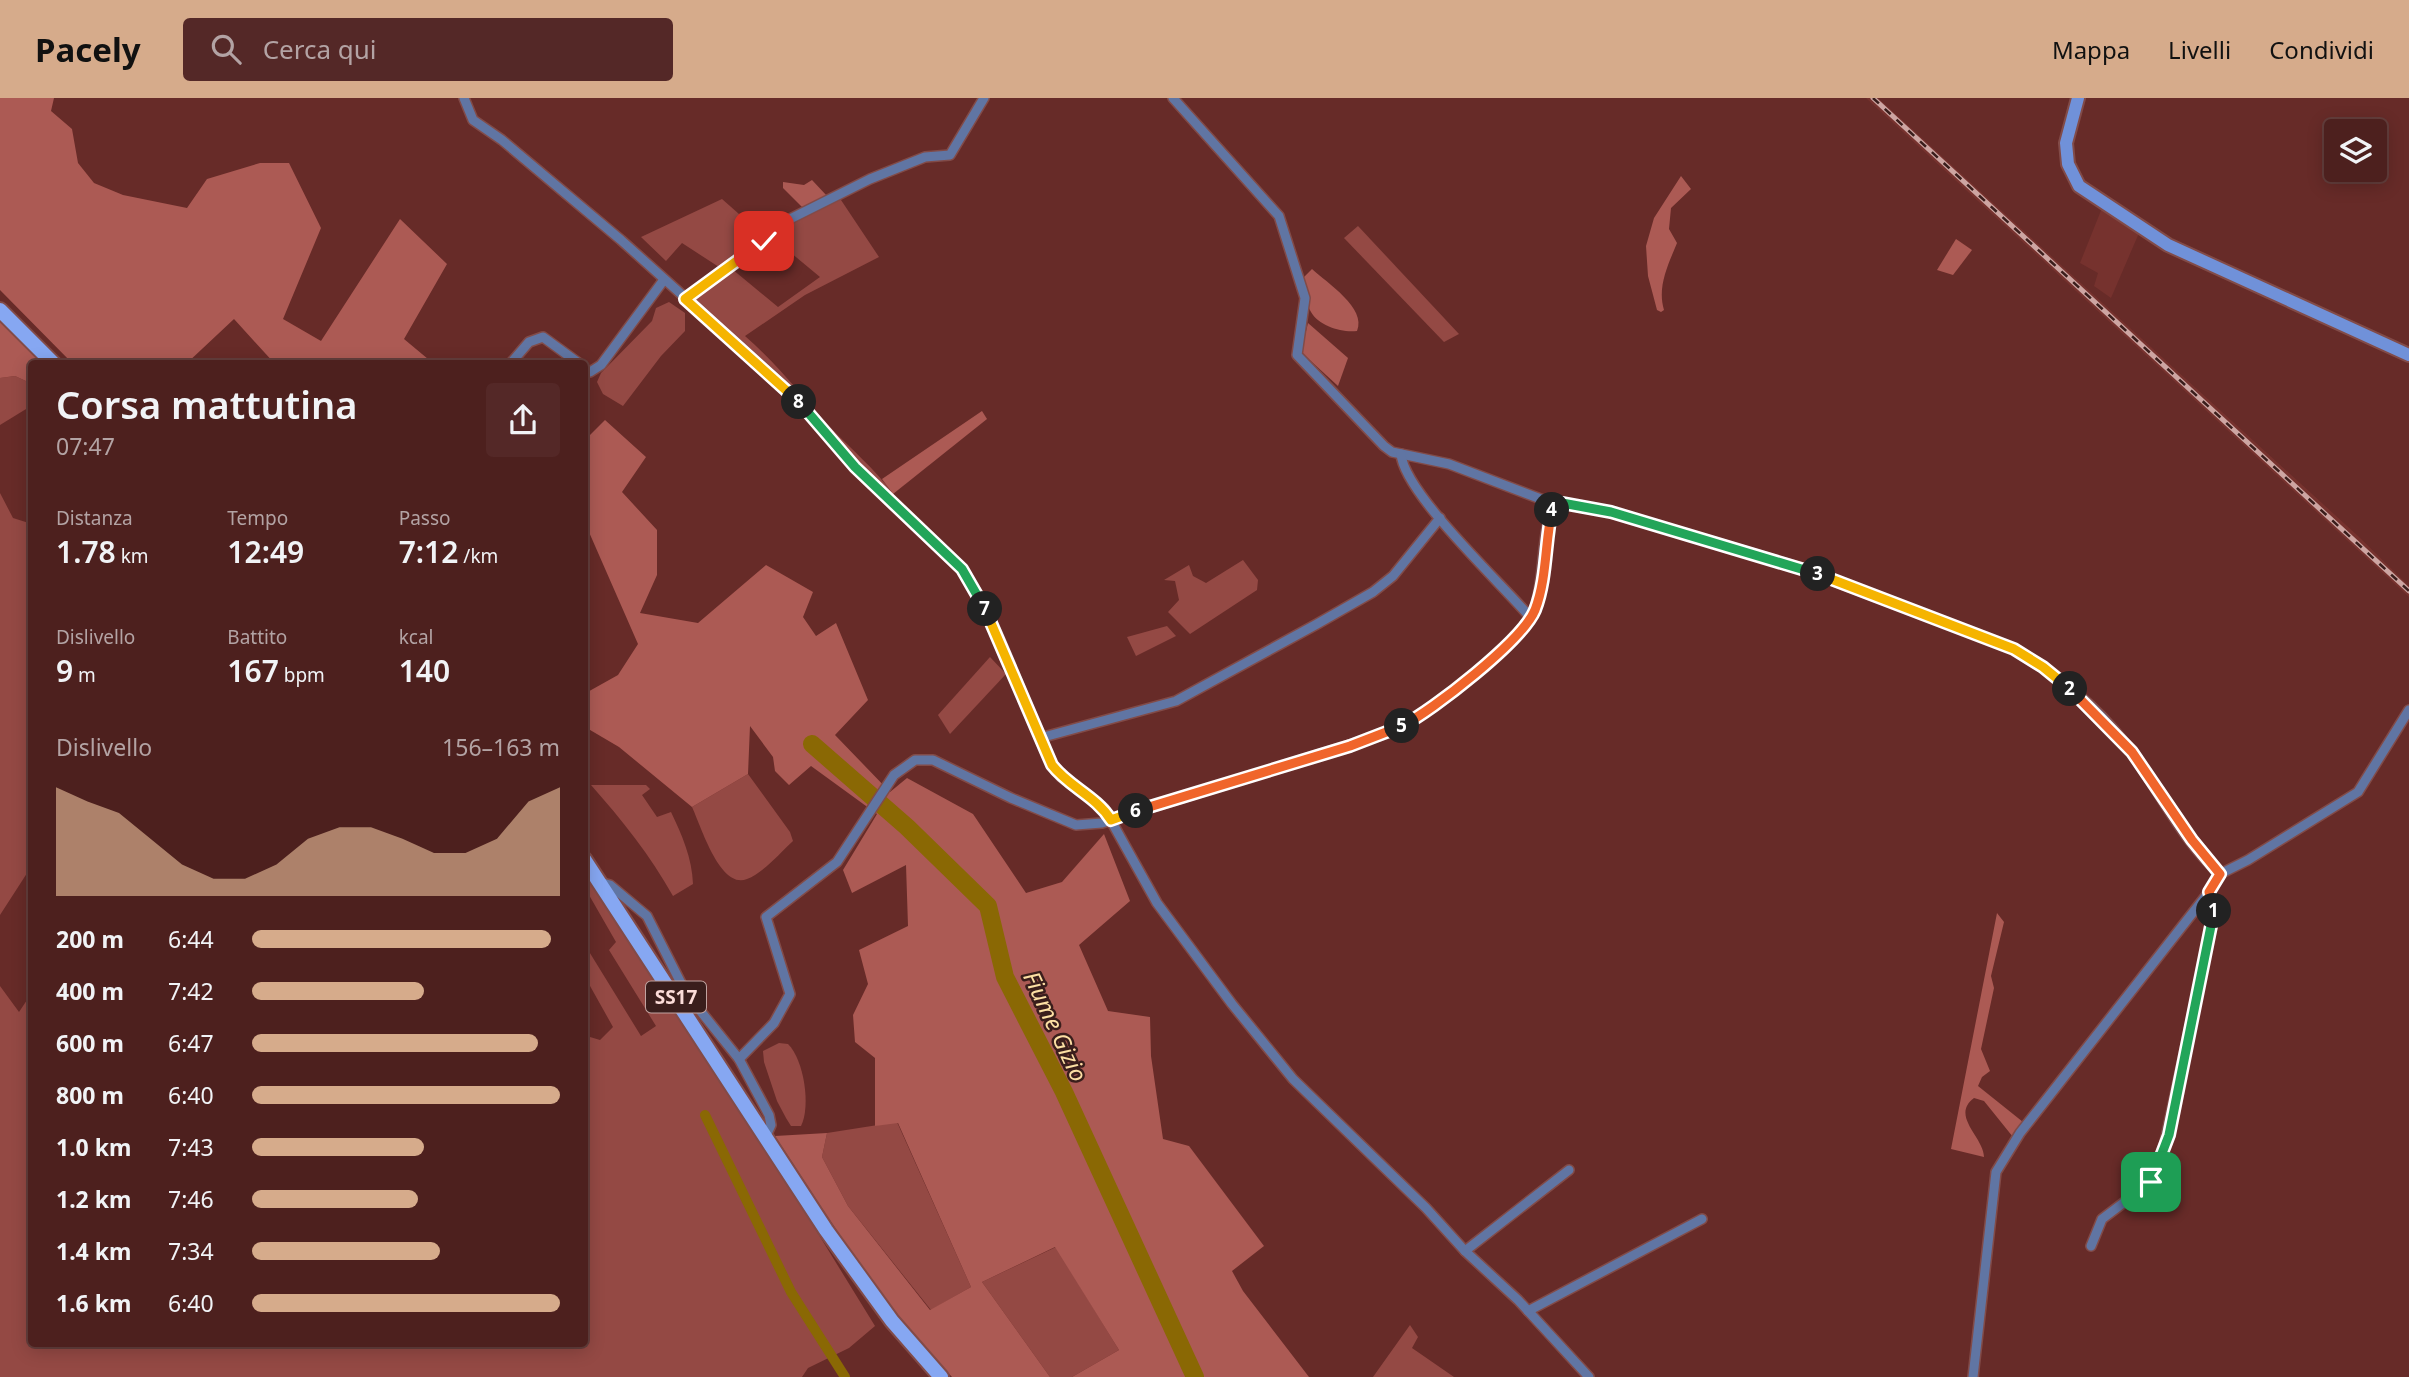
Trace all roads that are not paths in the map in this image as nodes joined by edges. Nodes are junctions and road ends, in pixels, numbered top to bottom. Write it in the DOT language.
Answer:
graph roads {
  1 [pos="464,98"];
  2 [pos="984,98"];
  3 [pos="1173,98"];
  4 [pos="2078,98"];
  5 [pos="663,281"];
  6 [pos="685,299"];
  7 [pos="0,310"];
  8 [pos="2409,355"];
  9 [pos="50,360"];
  10 [pos="513,360"];
  11 [pos="575,360"];
  12 [pos="588,371"];
  13 [pos="1401,454"];
  14 [pos="1554,504"];
  15 [pos="1440,517"];
  16 [pos="1531,618"];
  17 [pos="2409,710"];
  18 [pos="1040,738"];
  19 [pos="1111,820"];
  20 [pos="588,865"];
  21 [pos="2220,874"];
  22 [pos="599,882"];
  23 [pos="2209,892"];
  24 [pos="682,997"];
  25 [pos="739,1059"];
  26 [pos="766,1136"];
  27 [pos="1569,1170"];
  28 [pos="1702,1219"];
  29 [pos="2091,1246"];
  30 [pos="1465,1251"];
  31 [pos="1528,1311"];
  32 [pos="941,1377"];
  33 [pos="1588,1377"];
  34 [pos="1973,1377"];
  1 -- 5 [label="street"];
  2 -- 6 [label="street"];
  3 -- 13 [label="street"];
  4 -- 8 [label="main road"];
  5 -- 6 [label="street"];
  5 -- 12 [label="street"];
  6 -- 18 [label="street"];
  7 -- 9 [label="main road"];
  10 -- 11 [label="street"];
  13 -- 14 [label="street"];
  13 -- 15 [label="street"];
  14 -- 16 [label="street"];
  14 -- 21 [label="street"];
  15 -- 16 [label="street"];
  15 -- 18 [label="street"];
  16 -- 19 [label="street"];
  17 -- 21 [label="street"];
  18 -- 19 [label="street"];
  19 -- 25 [label="street"];
  19 -- 30 [label="street"];
  20 -- 22 [label="main road, SS17"];
  21 -- 23 [label="street"];
  22 -- 24 [label="main road, SS17"];
  22 -- 24 [label="street"];
  23 -- 29 [label="street"];
  23 -- 34 [label="street"];
  24 -- 25 [label="street"];
  24 -- 26 [label="main road, SS17"];
  25 -- 26 [label="street"];
  26 -- 32 [label="main road, SS17"];
  27 -- 30 [label="street"];
  28 -- 31 [label="street"];
  30 -- 31 [label="street"];
  31 -- 33 [label="street"];
}
